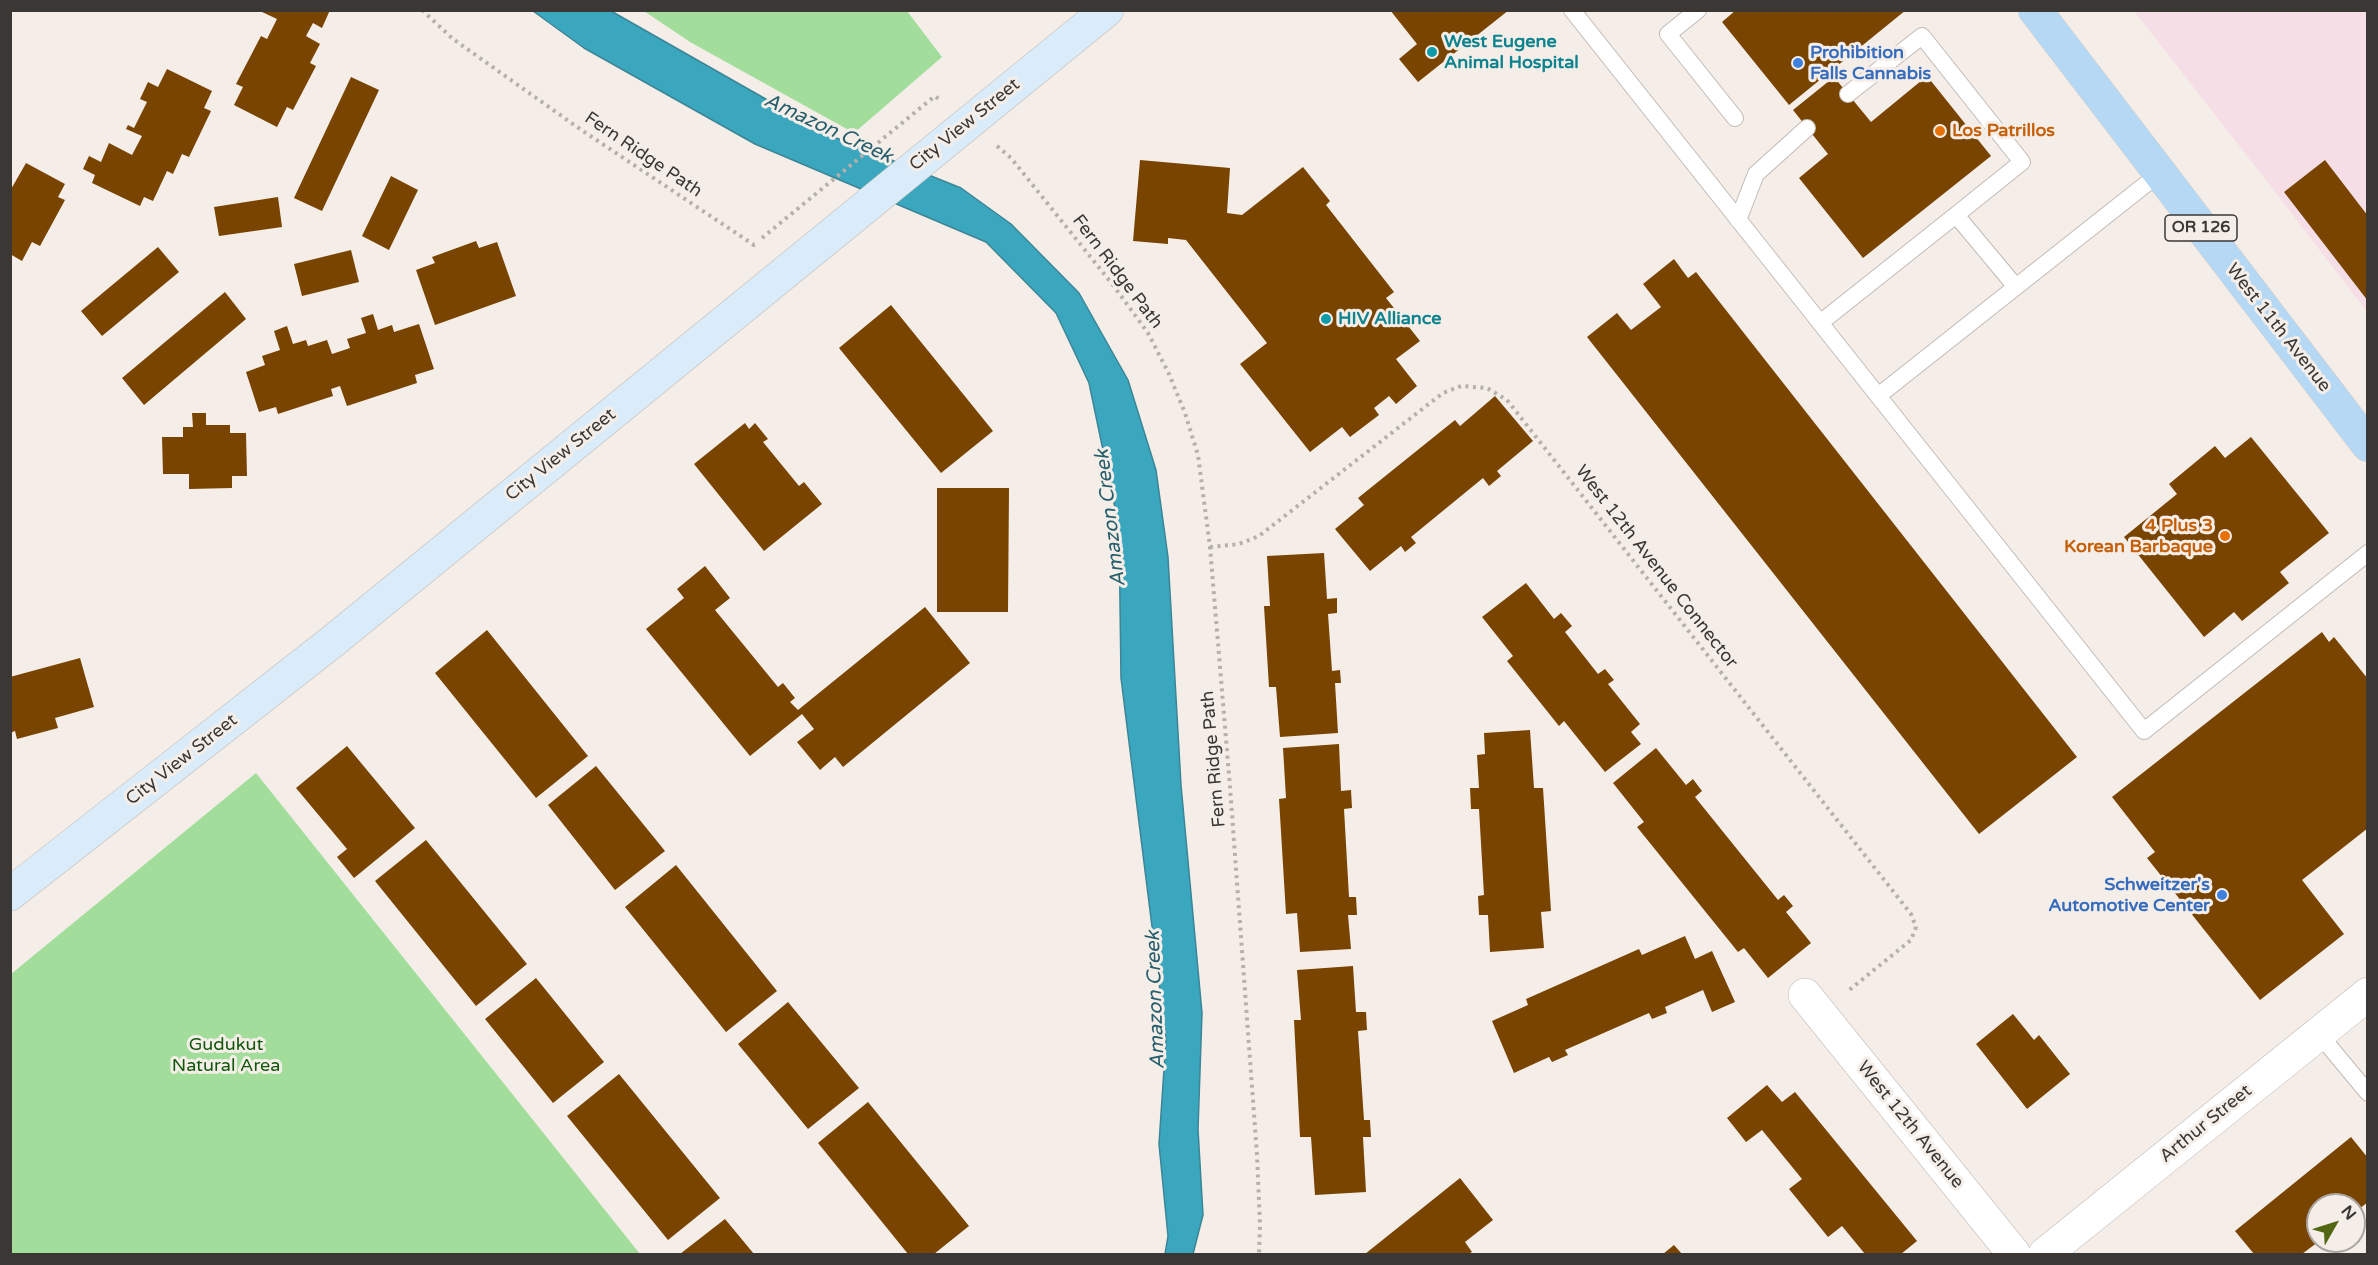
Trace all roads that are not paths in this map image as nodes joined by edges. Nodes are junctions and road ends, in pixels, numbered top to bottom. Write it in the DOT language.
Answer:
graph roads {
  1 [pos="1107,10"];
  2 [pos="1572,10"];
  3 [pos="1698,10"];
  4 [pos="2035,10"];
  5 [pos="1848,94"];
  6 [pos="1735,118"];
  7 [pos="1807,128"];
  8 [pos="2160,173"];
  9 [pos="1956,215"];
  10 [pos="1738,220"];
  11 [pos="2016,287"];
  12 [pos="1820,323"];
  13 [pos="1878,396"];
  14 [pos="2367,445"];
  15 [pos="2367,553"];
  16 [pos="10,894"];
  17 [pos="2367,994"];
  18 [pos="1812,1004"];
  19 [pos="2319,1034"];
  20 [pos="2367,1093"];
  21 [pos="2014,1254"];
  22 [pos="2045,1254"];
  1 -- 16 [label="street, City View Street"];
  2 -- 10 [label="lane"];
  3 -- 6 [label="lane"];
  4 -- 8 [label="main road, West 11th Avenue / OR 126"];
  5 -- 9 [label="lane"];
  7 -- 10 [label="lane"];
  8 -- 11 [label="lane"];
  8 -- 14 [label="main road, West 11th Avenue / OR 126"];
  9 -- 11 [label="lane"];
  9 -- 12 [label="lane"];
  10 -- 12 [label="lane"];
  11 -- 13 [label="lane"];
  12 -- 13 [label="lane"];
  13 -- 15 [label="lane"];
  17 -- 19 [label="street, Arthur Street"];
  18 -- 21 [label="street, West 12th Avenue"];
  19 -- 20 [label="lane"];
  19 -- 22 [label="street, Arthur Street"];
}
